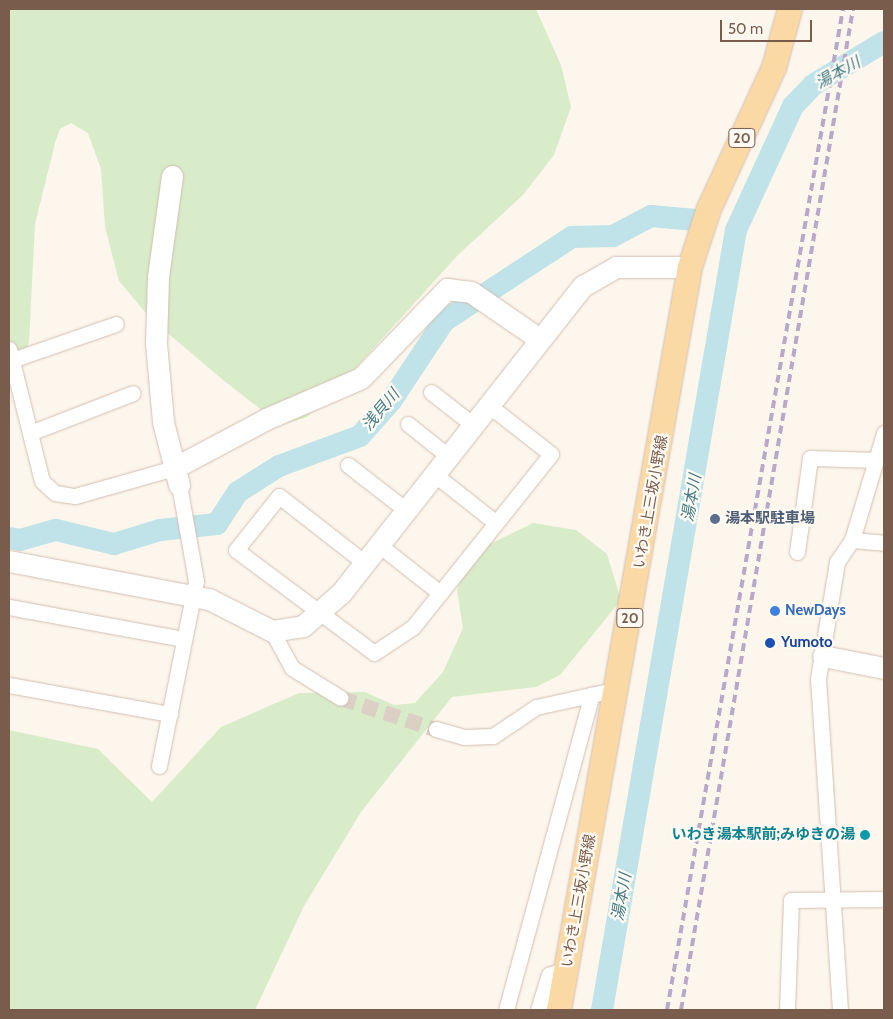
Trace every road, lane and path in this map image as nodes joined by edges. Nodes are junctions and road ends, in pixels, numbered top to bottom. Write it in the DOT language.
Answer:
graph roads {
  1 [pos="790,9"];
  2 [pos="172,176"];
  3 [pos="690,267"];
  4 [pos="116,324"];
  5 [pos="538,338"];
  6 [pos="10,357"];
  7 [pos="430,392"];
  8 [pos="133,393"];
  9 [pos="487,404"];
  10 [pos="408,424"];
  11 [pos="472,424"];
  12 [pos="30,433"];
  13 [pos="884,433"];
  14 [pos="448,456"];
  15 [pos="878,460"];
  16 [pos="348,465"];
  17 [pos="434,474"];
  18 [pos="177,477"];
  19 [pos="406,510"];
  20 [pos="496,522"];
  21 [pos="852,540"];
  22 [pos="884,543"];
  23 [pos="379,545"];
  24 [pos="797,552"];
  25 [pos="9,562"];
  26 [pos="365,563"];
  27 [pos="440,593"];
  28 [pos="192,594"];
  29 [pos="9,607"];
  30 [pos="320,613"];
  31 [pos="272,631"];
  32 [pos="184,640"];
  33 [pos="823,656"];
  34 [pos="884,668"];
  35 [pos="9,684"];
  36 [pos="618,689"];
  37 [pos="592,694"];
  38 [pos="341,698"];
  39 [pos="170,714"];
  40 [pos="436,729"];
  41 [pos="159,766"];
  42 [pos="884,899"];
  43 [pos="834,901"];
  44 [pos="567,968"];
  45 [pos="506,1010"];
  46 [pos="538,1010"];
  47 [pos="559,1010"];
  48 [pos="787,1010"];
  49 [pos="840,1010"];
  1 -- 3 [label="main road, いわき上三坂小野線 / 20"];
  2 -- 18 [label="street"];
  3 -- 5 [label="street"];
  3 -- 36 [label="main road, いわき上三坂小野線 / 20"];
  4 -- 6 [label="street"];
  5 -- 9 [label="street"];
  5 -- 18 [label="street"];
  6 -- 12 [label="street"];
  7 -- 11 [label="street"];
  8 -- 12 [label="street"];
  9 -- 11 [label="street"];
  9 -- 20 [label="street"];
  10 -- 14 [label="street"];
  11 -- 14 [label="street"];
  12 -- 18 [label="street"];
  13 -- 15 [label="street"];
  14 -- 17 [label="street"];
  15 -- 21 [label="street"];
  15 -- 24 [label="street"];
  16 -- 19 [label="street"];
  17 -- 19 [label="street"];
  17 -- 20 [label="street"];
  18 -- 28 [label="street"];
  19 -- 23 [label="street"];
  20 -- 27 [label="street"];
  21 -- 22 [label="street"];
  21 -- 33 [label="street"];
  23 -- 26 [label="street"];
  23 -- 27 [label="street"];
  25 -- 28 [label="street"];
  26 -- 30 [label="street"];
  26 -- 30 [label="street"];
  27 -- 30 [label="street"];
  28 -- 31 [label="street"];
  28 -- 32 [label="street"];
  29 -- 32 [label="street"];
  30 -- 31 [label="street"];
  31 -- 38 [label="street"];
  32 -- 39 [label="street"];
  33 -- 34 [label="street"];
  33 -- 43 [label="street"];
  35 -- 39 [label="street"];
  36 -- 37 [label="street"];
  36 -- 44 [label="main road, いわき上三坂小野線 / 20"];
  37 -- 40 [label="street"];
  37 -- 45 [label="street"];
  39 -- 41 [label="street"];
  42 -- 43 [label="street"];
  43 -- 48 [label="street"];
  43 -- 49 [label="street"];
  44 -- 46 [label="street"];
  44 -- 47 [label="main road, いわき上三坂小野線 / 20"];
}
